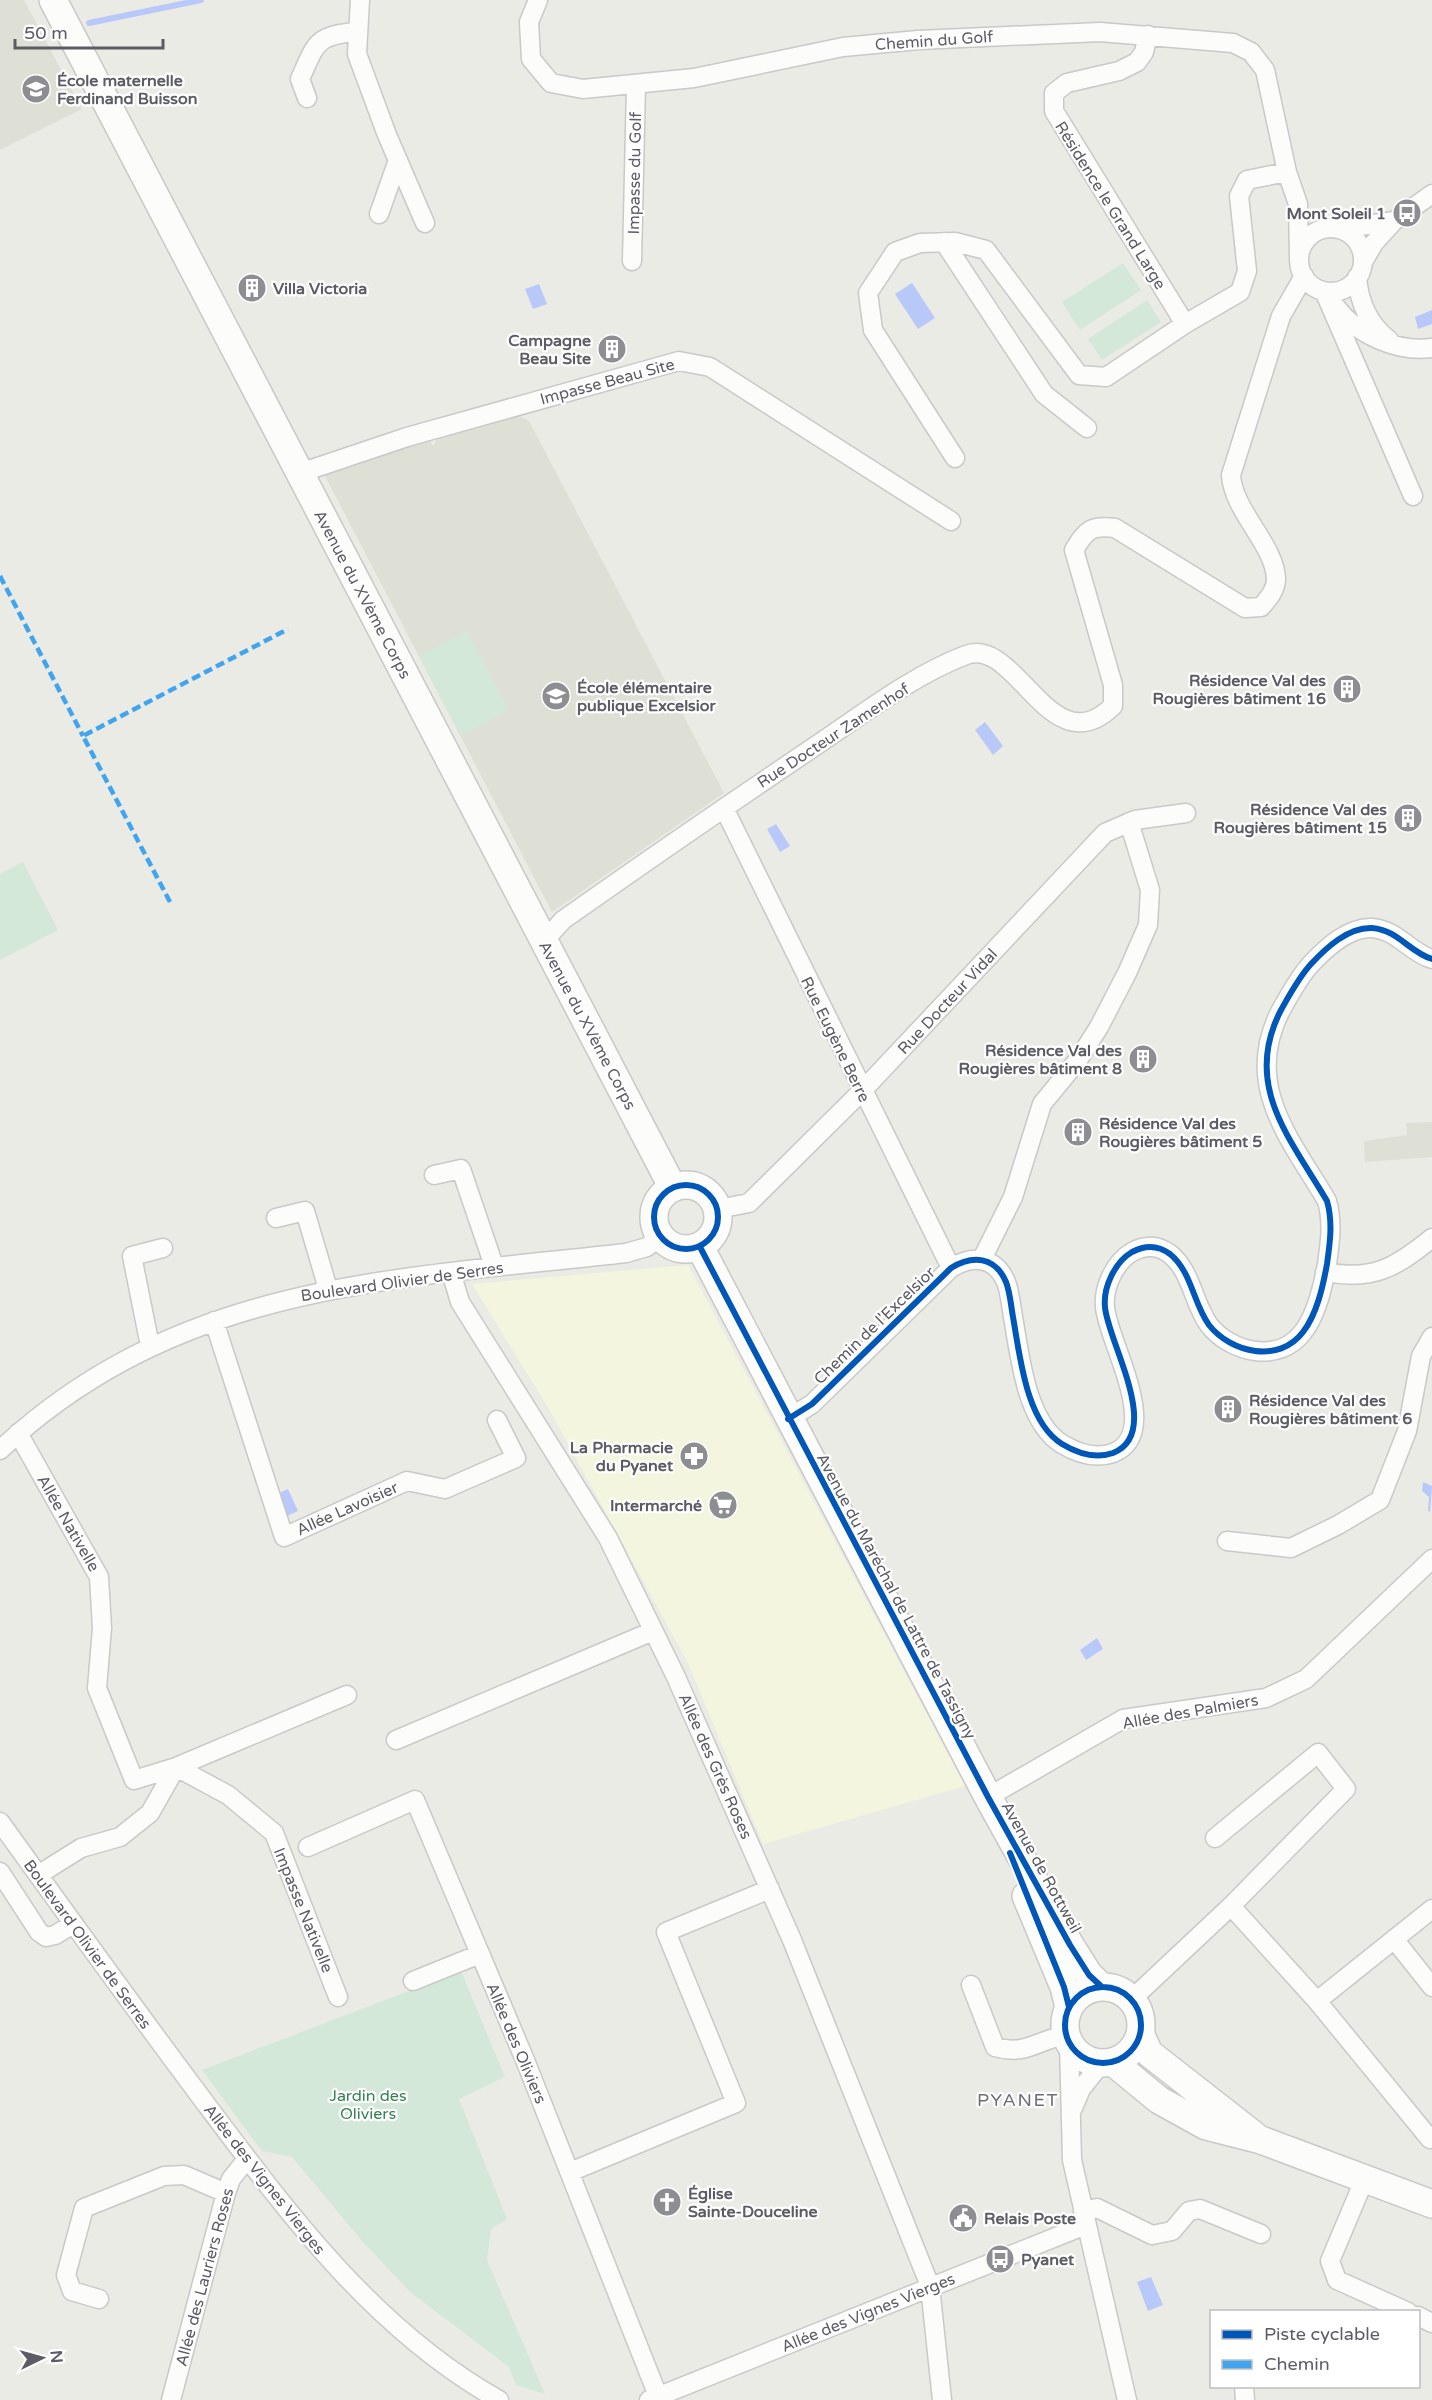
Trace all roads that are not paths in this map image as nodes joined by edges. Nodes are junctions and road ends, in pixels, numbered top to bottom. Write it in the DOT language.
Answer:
graph roads {
  1 [pos="53,0"];
  2 [pos="360,0"];
  3 [pos="538,0"];
  4 [pos="357,32"];
  5 [pos="1148,34"];
  6 [pos="636,85"];
  7 [pos="307,98"];
  8 [pos="398,160"];
  9 [pos="1287,171"];
  10 [pos="1432,194"];
  11 [pos="1298,204"];
  12 [pos="379,214"];
  13 [pos="1394,221"];
  14 [pos="425,222"];
  15 [pos="1335,228"];
  16 [pos="944,242"];
  17 [pos="1299,257"];
  18 [pos="632,261"];
  19 [pos="1360,270"];
  20 [pos="1304,276"];
  21 [pos="1325,291"];
  22 [pos="1185,324"];
  23 [pos="1392,343"];
  24 [pos="1432,348"];
  25 [pos="1087,428"];
  26 [pos="955,458"];
  27 [pos="300,473"];
  28 [pos="1413,496"];
  29 [pos="951,521"];
  30 [pos="724,808"];
  31 [pos="1186,813"];
  32 [pos="1129,822"];
  33 [pos="544,941"];
  34 [pos="1432,959"];
  35 [pos="862,1091"];
  36 [pos="435,1175"];
  37 [pos="673,1188"];
  38 [pos="718,1209"];
  39 [pos="276,1218"];
  40 [pos="660,1236"];
  41 [pos="1432,1238"];
  42 [pos="700,1247"];
  43 [pos="163,1248"];
  44 [pos="982,1259"];
  45 [pos="494,1266"];
  46 [pos="951,1268"];
  47 [pos="451,1272"];
  48 [pos="1325,1272"];
  49 [pos="328,1288"];
  50 [pos="214,1321"];
  51 [pos="1432,1337"];
  52 [pos="150,1346"];
  53 [pos="788,1419"];
  54 [pos="497,1420"];
  55 [pos="18,1433"];
  56 [pos="0,1450"];
  57 [pos="1227,1541"];
  58 [pos="1432,1559"];
  59 [pos="653,1631"];
  60 [pos="347,1695"];
  61 [pos="396,1740"];
  62 [pos="176,1767"];
  63 [pos="988,1797"];
  64 [pos="0,1822"];
  65 [pos="1215,1838"];
  66 [pos="308,1847"];
  67 [pos="0,1872"];
  68 [pos="38,1875"];
  69 [pos="770,1888"];
  70 [pos="1231,1906"];
  71 [pos="1432,1909"];
  72 [pos="73,1924"];
  73 [pos="1394,1940"];
  74 [pos="480,1954"];
  75 [pos="414,1981"];
  76 [pos="971,1985"];
  77 [pos="1102,1987"];
  78 [pos="1432,1987"];
  79 [pos="338,1996"];
  80 [pos="1132,1999"];
  81 [pos="1317,2001"];
  82 [pos="1069,2007"];
  83 [pos="1141,2035"];
  84 [pos="1068,2039"];
  85 [pos="1107,2063"];
  86 [pos="177,2065"];
  87 [pos="1071,2122"];
  88 [pos="1430,2139"];
  89 [pos="1261,2140"];
  90 [pos="247,2159"];
  91 [pos="570,2172"];
  92 [pos="1365,2178"];
  93 [pos="226,2193"];
  94 [pos="1432,2204"];
  95 [pos="1085,2218"];
  96 [pos="1261,2234"];
  97 [pos="930,2286"];
  98 [pos="99,2299"];
  99 [pos="1404,2310"];
  100 [pos="654,2398"];
  101 [pos="171,2400"];
  102 [pos="499,2400"];
  103 [pos="942,2400"];
  104 [pos="1127,2400"];
  1 -- 27 [label="main road, Avenue du XVème Corps"];
  2 -- 4 [label="street"];
  3 -- 6 [label="street, Chemin du Golf"];
  4 -- 7 [label="street"];
  4 -- 8 [label="street"];
  5 -- 6 [label="street, Chemin du Golf"];
  5 -- 9 [label="street, Chemin du Golf"];
  5 -- 22 [label="street, Résidence le Grand Large"];
  6 -- 18 [label="street, Impasse du Golf"];
  8 -- 12 [label="street"];
  8 -- 14 [label="street"];
  9 -- 11 [label="street, Chemin du Golf"];
  9 -- 22 [label="street"];
  10 -- 13 [label="street"];
  11 -- 15 [label="street"];
  11 -- 17 [label="street, Chemin du Golf"];
  13 -- 15 [label="street"];
  13 -- 19 [label="street"];
  15 -- 17 [label="street"];
  15 -- 19 [label="street"];
  16 -- 22 [label="street"];
  16 -- 25 [label="street"];
  16 -- 26 [label="street"];
  17 -- 20 [label="street"];
  19 -- 21 [label="street"];
  19 -- 23 [label="street"];
  20 -- 21 [label="street"];
  20 -- 30 [label="street, Rue Docteur Zamenhof"];
  21 -- 23 [label="street"];
  21 -- 28 [label="street"];
  23 -- 24 [label="street"];
  27 -- 29 [label="street, Impasse Beau Site"];
  27 -- 33 [label="main road, Avenue du XVème Corps"];
  30 -- 33 [label="street, Rue Docteur Zamenhof"];
  30 -- 35 [label="street, Rue Eugène Berre"];
  31 -- 32 [label="street, Rue Docteur Vidal"];
  32 -- 35 [label="street, Rue Docteur Vidal"];
  32 -- 44 [label="street"];
  33 -- 37 [label="main road, Avenue du XVème Corps"];
  34 -- 48 [label="street"];
  35 -- 38 [label="street, Rue Docteur Vidal"];
  35 -- 46 [label="street, Rue Eugène Berre"];
  36 -- 45 [label="street"];
  37 -- 38 [label="main road"];
  37 -- 40 [label="main road"];
  38 -- 42 [label="main road"];
  39 -- 49 [label="street"];
  40 -- 42 [label="main road"];
  40 -- 45 [label="street, Boulevard Olivier de Serres"];
  41 -- 48 [label="street"];
  42 -- 53 [label="main road, Avenue du Maréchal de Lattre de Tassigny"];
  43 -- 52 [label="street"];
  44 -- 46 [label="street, Chemin de l'Excelsior"];
  44 -- 48 [label="street"];
  45 -- 47 [label="street, Boulevard Olivier de Serres"];
  46 -- 53 [label="street, Chemin de l'Excelsior"];
  47 -- 49 [label="street, Boulevard Olivier de Serres"];
  47 -- 59 [label="street, Allée des Grès Roses"];
  49 -- 50 [label="street, Boulevard Olivier de Serres"];
  50 -- 52 [label="street, Boulevard Olivier de Serres"];
  50 -- 54 [label="street, Allée Lavoisier"];
  51 -- 57 [label="street"];
  52 -- 55 [label="street, Boulevard Olivier de Serres"];
  53 -- 63 [label="main road, Avenue du Maréchal de Lattre de Tassigny"];
  55 -- 56 [label="street, Boulevard Olivier de Serres"];
  55 -- 62 [label="street, Allée Nativelle"];
  58 -- 63 [label="street, Allée des Palmiers"];
  59 -- 61 [label="street"];
  59 -- 69 [label="street, Allée des Grès Roses"];
  60 -- 62 [label="street"];
  62 -- 68 [label="street"];
  62 -- 79 [label="street, Impasse Nativelle"];
  63 -- 77 [label="main road, Avenue de Rottweil"];
  63 -- 82 [label="main road, Avenue de Rottweil"];
  64 -- 68 [label="street, Boulevard Olivier de Serres"];
  65 -- 70 [label="street"];
  66 -- 74 [label="street, Allée des Oliviers"];
  67 -- 72 [label="street"];
  68 -- 72 [label="street, Boulevard Olivier de Serres"];
  69 -- 91 [label="street"];
  69 -- 97 [label="street, Allée des Grès Roses"];
  70 -- 80 [label="street"];
  70 -- 81 [label="street"];
  71 -- 73 [label="street"];
  72 -- 86 [label="street, Boulevard Olivier de Serres"];
  73 -- 78 [label="street"];
  73 -- 81 [label="street"];
  74 -- 75 [label="street"];
  74 -- 91 [label="street, Allée des Oliviers"];
  76 -- 84 [label="street"];
  77 -- 80 [label="main road"];
  77 -- 82 [label="main road"];
  80 -- 83 [label="main road"];
  81 -- 88 [label="street"];
  82 -- 84 [label="main road"];
  83 -- 85 [label="main road"];
  83 -- 89 [label="main road"];
  84 -- 85 [label="main road"];
  84 -- 87 [label="street"];
  85 -- 87 [label="street"];
  85 -- 89 [label="main road"];
  86 -- 90 [label="street, Allée des Vignes Vierges"];
  87 -- 95 [label="street"];
  89 -- 92 [label="main road"];
  90 -- 93 [label="street, Allée des Lauriers Roses"];
  90 -- 102 [label="street, Allée des Vignes Vierges"];
  91 -- 100 [label="street, Allée des Oliviers"];
  92 -- 94 [label="main road"];
  92 -- 99 [label="street"];
  93 -- 98 [label="street"];
  93 -- 101 [label="street, Allée des Lauriers Roses"];
  95 -- 96 [label="street"];
  95 -- 97 [label="street, Allée des Vignes Vierges"];
  95 -- 104 [label="street"];
  97 -- 100 [label="street, Allée des Vignes Vierges"];
  97 -- 103 [label="street, Allée des Grès Roses"];
}
